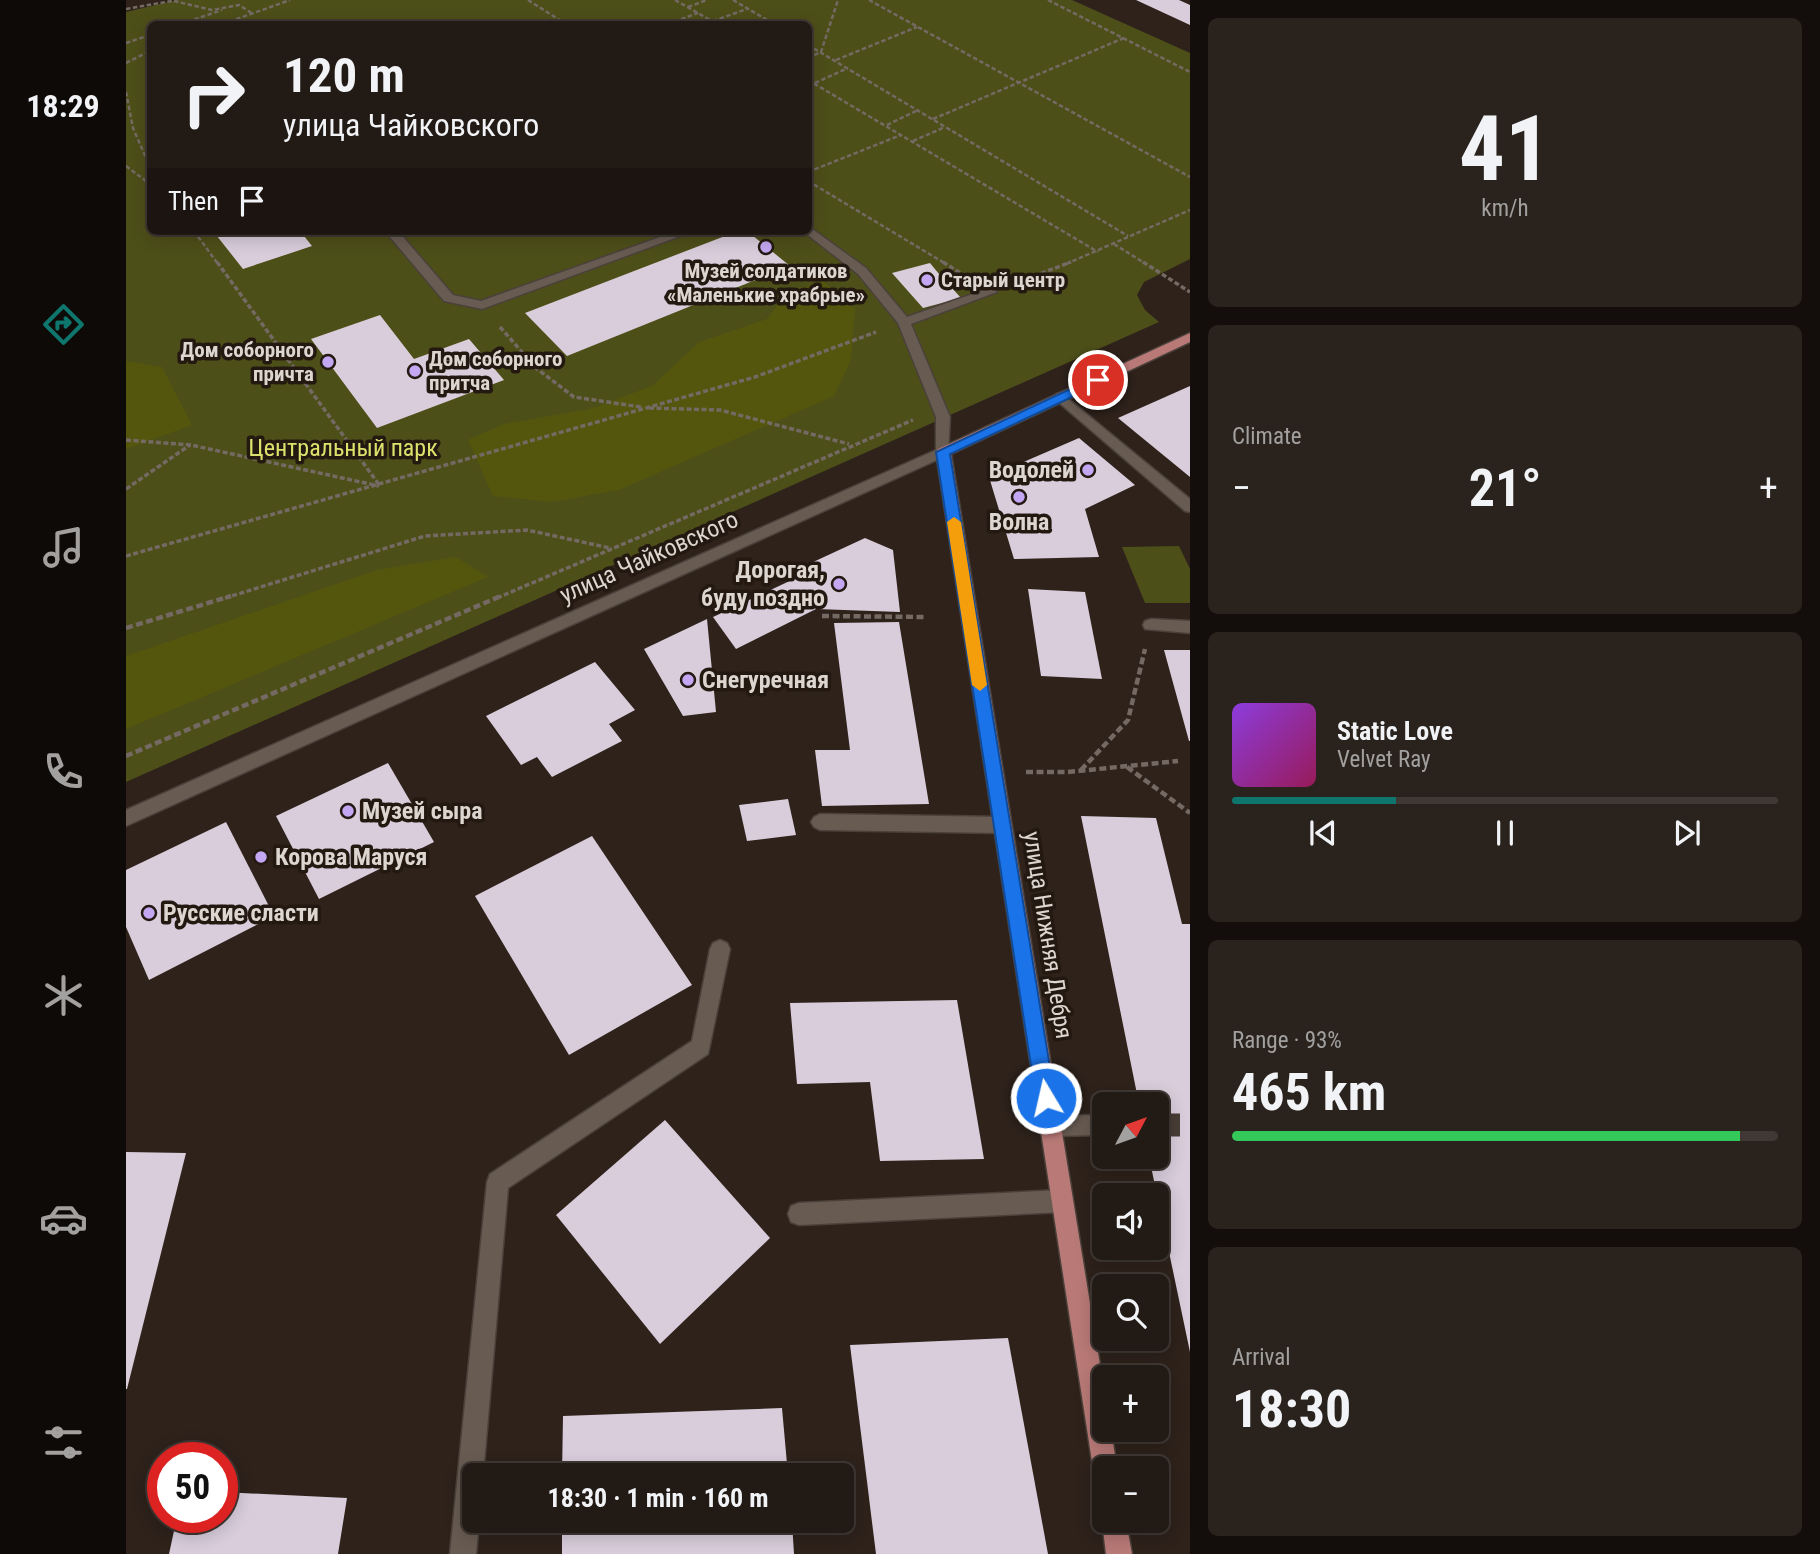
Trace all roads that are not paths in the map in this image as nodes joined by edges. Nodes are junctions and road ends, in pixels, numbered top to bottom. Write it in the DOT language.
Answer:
graph roads {
  1 [pos="812,232"];
  2 [pos="394,235"];
  3 [pos="677,235"];
  4 [pos="991,292"];
  5 [pos="904,322"];
  6 [pos="1190,337"];
  7 [pos="1061,397"];
  8 [pos="943,452"];
  9 [pos="1190,507"];
  10 [pos="1151,625"];
  11 [pos="1190,627"];
  12 [pos="126,818"];
  13 [pos="820,822"];
  14 [pos="1002,825"];
  15 [pos="720,949"];
  16 [pos="1092,1125"];
  17 [pos="1050,1126"];
  18 [pos="1062,1201"];
  19 [pos="799,1214"];
  20 [pos="1103,1456"];
  21 [pos="1116,1533"];
  22 [pos="463,1554"];
  23 [pos="1119,1554"];
  1 -- 5 [label="street"];
  2 -- 3 [label="street"];
  4 -- 5 [label="street"];
  5 -- 8 [label="street"];
  6 -- 7 [label="main road, улица Чайковского"];
  7 -- 8 [label="main road, улица Чайковского"];
  7 -- 9 [label="street"];
  8 -- 12 [label="street, улица Чайковского"];
  8 -- 14 [label="main road, улица Нижняя Дебря"];
  10 -- 11 [label="street"];
  13 -- 14 [label="street"];
  14 -- 17 [label="main road, улица Нижняя Дебря"];
  15 -- 22 [label="street"];
  16 -- 17 [label="street"];
  17 -- 18 [label="main road, улица Нижняя Дебря"];
  18 -- 19 [label="street"];
  18 -- 20 [label="main road, улица Нижняя Дебря"];
  21 -- 23 [label="main road"];
}
